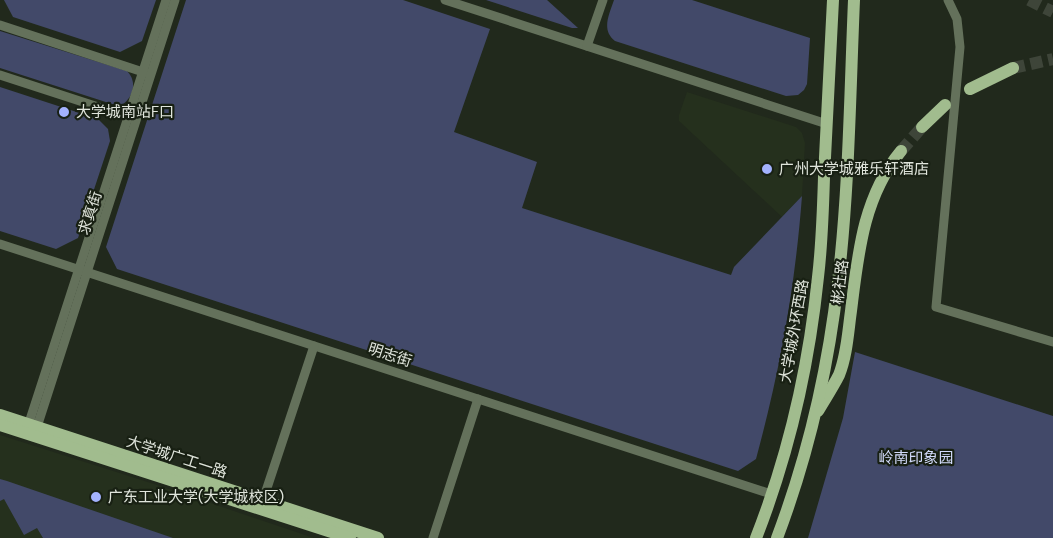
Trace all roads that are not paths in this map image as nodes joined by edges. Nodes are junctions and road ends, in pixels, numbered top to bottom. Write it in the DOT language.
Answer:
graph roads {
  1 [pos="166,0"];
  2 [pos="175,0"];
  3 [pos="446,0"];
  4 [pos="603,0"];
  5 [pos="833,0"];
  6 [pos="854,0"];
  7 [pos="948,0"];
  8 [pos="0,25"];
  9 [pos="588,46"];
  10 [pos="1013,68"];
  11 [pos="147,73"];
  12 [pos="0,75"];
  13 [pos="970,88"];
  14 [pos="945,105"];
  15 [pos="132,118"];
  16 [pos="827,123"];
  17 [pos="922,127"];
  18 [pos="901,151"];
  19 [pos="0,244"];
  20 [pos="83,271"];
  21 [pos="1053,342"];
  22 [pos="314,346"];
  23 [pos="478,399"];
  24 [pos="0,415"];
  25 [pos="813,419"];
  26 [pos="0,424"];
  27 [pos="31,430"];
  28 [pos="771,495"];
  29 [pos="262,505"];
  30 [pos="350,538"];
  31 [pos="378,538"];
  32 [pos="433,538"];
  33 [pos="756,538"];
  34 [pos="777,538"];
  1 -- 11 [label="street, 求真街"];
  2 -- 11 [label="street, 求真街"];
  3 -- 9 [label="street"];
  4 -- 9 [label="street"];
  5 -- 16 [label="main road, 大学城外环西路"];
  6 -- 25 [label="main road"];
  7 -- 21 [label="street"];
  8 -- 11 [label="street"];
  9 -- 16 [label="street"];
  10 -- 13 [label="main road"];
  11 -- 15 [label="street, 求真街"];
  12 -- 15 [label="street"];
  14 -- 17 [label="main road"];
  15 -- 20 [label="street, 求真街"];
  16 -- 28 [label="main road, 大学城外环西路"];
  18 -- 25 [label="main road, 彬社路"];
  19 -- 20 [label="street, 明志街"];
  20 -- 22 [label="street, 明志街"];
  20 -- 27 [label="street, 求真街"];
  22 -- 23 [label="street, 明志街"];
  22 -- 29 [label="street"];
  23 -- 28 [label="street, 明志街"];
  23 -- 32 [label="street"];
  24 -- 27 [label="main road, 大学城广工一路"];
  25 -- 34 [label="main road"];
  26 -- 27 [label="main road, 大学城广工一路"];
  27 -- 29 [label="main road, 大学城广工一路"];
  28 -- 33 [label="main road, 大学城外环西路"];
  29 -- 30 [label="main road, 大学城广工一路"];
  29 -- 31 [label="main road, 大学城广工一路"];
}
